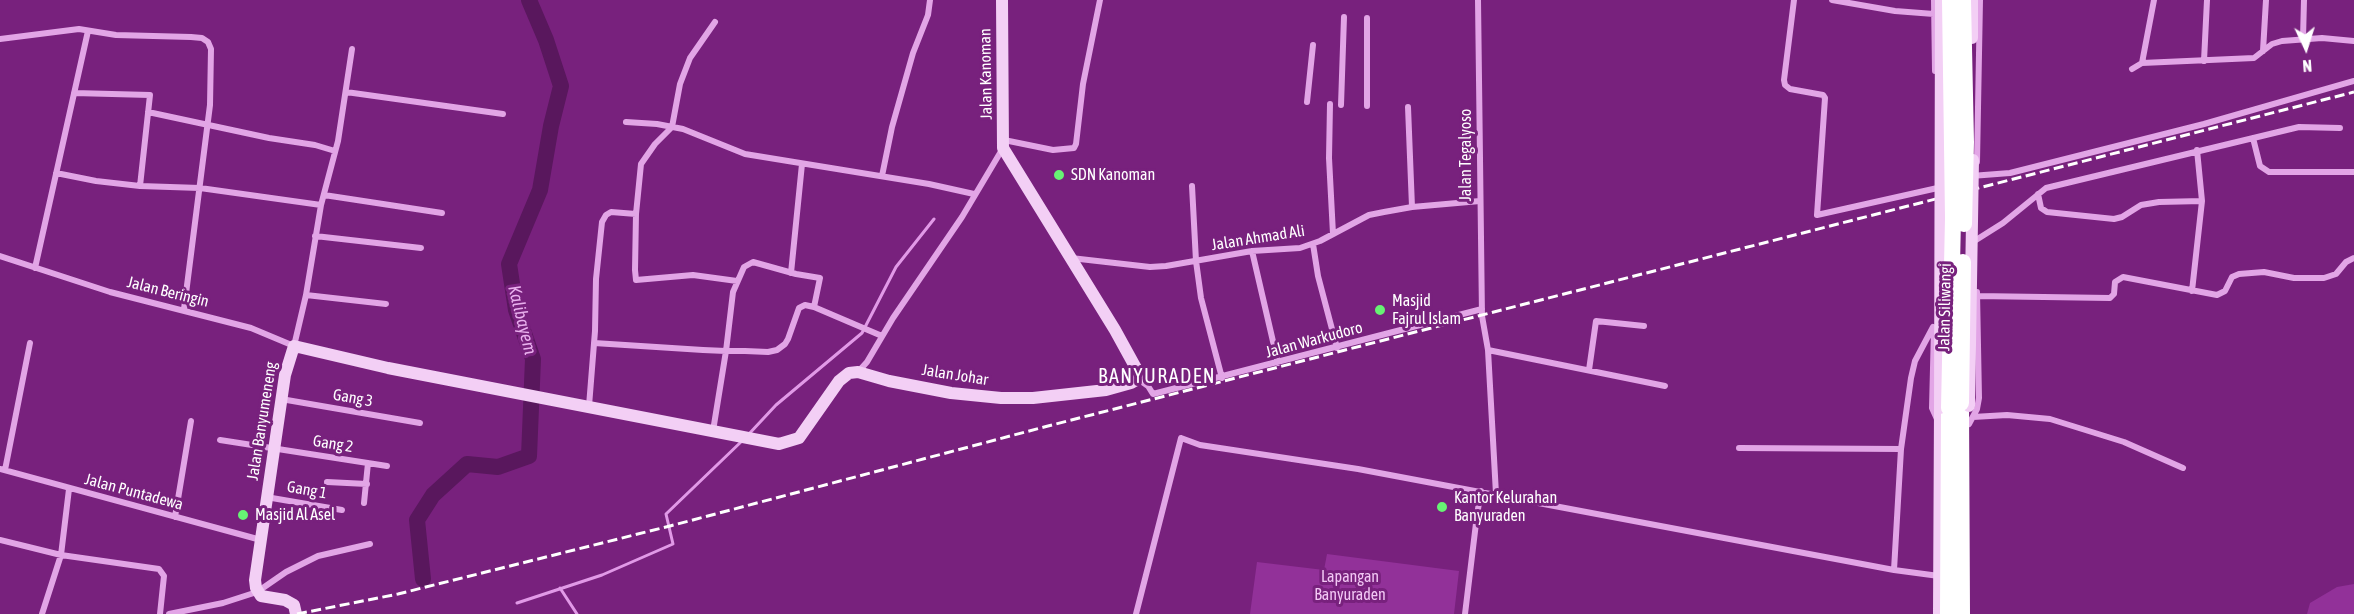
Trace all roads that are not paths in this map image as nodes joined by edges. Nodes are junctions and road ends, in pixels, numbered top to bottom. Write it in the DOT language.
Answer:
graph roads {
  1 [pos="930,0"];
  2 [pos="1002,0"];
  3 [pos="1100,0"];
  4 [pos="1478,0"];
  5 [pos="1794,0"];
  6 [pos="1832,0"];
  7 [pos="1934,0"];
  8 [pos="1941,0"];
  9 [pos="1950,0"];
  10 [pos="1963,0"];
  11 [pos="1972,0"];
  12 [pos="1980,0"];
  13 [pos="2154,0"];
  14 [pos="2207,0"];
  15 [pos="2266,0"];
  16 [pos="2304,0"];
  17 [pos="1856,2"];
  18 [pos="1934,14"];
  19 [pos="1344,17"];
  20 [pos="1367,18"];
  21 [pos="715,22"];
  22 [pos="88,31"];
  23 [pos="0,39"];
  24 [pos="2303,39"];
  25 [pos="2354,41"];
  26 [pos="1313,45"];
  27 [pos="352,49"];
  28 [pos="2263,51"];
  29 [pos="2204,61"];
  30 [pos="2142,63"];
  31 [pos="2132,69"];
  32 [pos="2354,81"];
  33 [pos="346,92"];
  34 [pos="74,93"];
  35 [pos="1307,102"];
  36 [pos="1330,104"];
  37 [pos="1341,105"];
  38 [pos="1367,106"];
  39 [pos="1408,107"];
  40 [pos="148,112"];
  41 [pos="502,114"];
  42 [pos="626,122"];
  43 [pos="207,126"];
  44 [pos="672,127"];
  45 [pos="2340,128"];
  46 [pos="2253,138"];
  47 [pos="1004,144"];
  48 [pos="2198,150"];
  49 [pos="335,152"];
  50 [pos="802,164"];
  51 [pos="2354,172"];
  52 [pos="56,173"];
  53 [pos="1977,174"];
  54 [pos="882,176"];
  55 [pos="140,186"];
  56 [pos="1192,186"];
  57 [pos="200,188"];
  58 [pos="1938,188"];
  59 [pos="974,194"];
  60 [pos="2038,194"];
  61 [pos="324,195"];
  62 [pos="1480,201"];
  63 [pos="2202,201"];
  64 [pos="321,205"];
  65 [pos="1412,207"];
  66 [pos="442,213"];
  67 [pos="636,214"];
  68 [pos="1333,234"];
  69 [pos="315,236"];
  70 [pos="1976,240"];
  71 [pos="1313,244"];
  72 [pos="421,248"];
  73 [pos="1252,251"];
  74 [pos="0,256"];
  75 [pos="1071,258"];
  76 [pos="2354,258"];
  77 [pos="1196,261"];
  78 [pos="35,268"];
  79 [pos="791,273"];
  80 [pos="737,280"];
  81 [pos="2192,291"];
  82 [pos="306,295"];
  83 [pos="1977,296"];
  84 [pos="386,304"];
  85 [pos="814,307"];
  86 [pos="184,309"];
  87 [pos="1482,309"];
  88 [pos="1644,326"];
  89 [pos="1934,326"];
  90 [pos="882,336"];
  91 [pos="30,343"];
  92 [pos="594,343"];
  93 [pos="294,346"];
  94 [pos="1337,348"];
  95 [pos="1488,350"];
  96 [pos="726,351"];
  97 [pos="1278,363"];
  98 [pos="1589,370"];
  99 [pos="858,372"];
  100 [pos="1222,378"];
  101 [pos="1138,379"];
  102 [pos="1665,386"];
  103 [pos="281,399"];
  104 [pos="589,408"];
  105 [pos="1960,411"];
  106 [pos="191,422"];
  107 [pos="420,423"];
  108 [pos="1941,424"];
  109 [pos="713,431"];
  110 [pos="220,440"];
  111 [pos="1739,448"];
  112 [pos="1902,448"];
  113 [pos="275,449"];
  114 [pos="368,463"];
  115 [pos="387,465"];
  116 [pos="2183,468"];
  117 [pos="3,469"];
  118 [pos="327,482"];
  119 [pos="367,484"];
  120 [pos="69,489"];
  121 [pos="1481,491"];
  122 [pos="1496,494"];
  123 [pos="266,497"];
  124 [pos="364,502"];
  125 [pos="342,510"];
  126 [pos="175,517"];
  127 [pos="0,540"];
  128 [pos="261,540"];
  129 [pos="370,544"];
  130 [pos="61,555"];
  131 [pos="1894,570"];
  132 [pos="1939,576"];
  133 [pos="257,592"];
  134 [pos="42,614"];
  135 [pos="160,614"];
  136 [pos="169,614"];
  137 [pos="296,614"];
  138 [pos="1136,614"];
  139 [pos="1465,614"];
  140 [pos="1939,614"];
  141 [pos="1948,614"];
  142 [pos="1962,614"];
  143 [pos="1969,614"];
  1 -- 54 [label="street"];
  2 -- 47 [label="street, Jalan Kanoman"];
  3 -- 47 [label="street"];
  4 -- 62 [label="street, Jalan Tegalyoso"];
  5 -- 58 [label="street"];
  6 -- 17 [label="street"];
  7 -- 18 [label="street"];
  8 -- 105 [label="street, bridge"];
  9 -- 105 [label="highway, Jalan Siliwangi, bridge"];
  10 -- 105 [label="highway, Jalan Siliwangi, bridge"];
  11 -- 105 [label="street, bridge"];
  12 -- 53 [label="street"];
  13 -- 30 [label="street"];
  14 -- 29 [label="street"];
  15 -- 28 [label="street"];
  16 -- 24 [label="street"];
  17 -- 18 [label="street"];
  18 -- 58 [label="street"];
  19 -- 37 [label="street"];
  20 -- 38 [label="street"];
  21 -- 44 [label="street"];
  22 -- 23 [label="street"];
  22 -- 34 [label="street"];
  22 -- 43 [label="street"];
  24 -- 25 [label="street"];
  24 -- 28 [label="street"];
  26 -- 35 [label="street"];
  27 -- 33 [label="street"];
  28 -- 29 [label="street"];
  29 -- 30 [label="street"];
  30 -- 31 [label="street"];
  32 -- 53 [label="street"];
  33 -- 41 [label="street"];
  33 -- 49 [label="street"];
  34 -- 40 [label="street"];
  34 -- 52 [label="street"];
  36 -- 68 [label="street"];
  39 -- 65 [label="street"];
  40 -- 43 [label="street"];
  40 -- 55 [label="street"];
  42 -- 44 [label="street"];
  43 -- 49 [label="street"];
  43 -- 57 [label="street"];
  44 -- 50 [label="street"];
  44 -- 67 [label="street"];
  45 -- 46 [label="street"];
  46 -- 48 [label="street"];
  46 -- 51 [label="street"];
  47 -- 59 [label="street"];
  47 -- 75 [label="street"];
  48 -- 60 [label="street"];
  48 -- 63 [label="street"];
  49 -- 61 [label="street"];
  50 -- 54 [label="street"];
  50 -- 79 [label="street"];
  52 -- 55 [label="street"];
  52 -- 78 [label="street"];
  53 -- 58 [label="street"];
  54 -- 59 [label="street"];
  55 -- 57 [label="street"];
  56 -- 77 [label="street"];
  57 -- 64 [label="street"];
  57 -- 86 [label="street"];
  59 -- 90 [label="street"];
  60 -- 63 [label="street"];
  60 -- 70 [label="street"];
  61 -- 64 [label="street"];
  61 -- 66 [label="street"];
  62 -- 65 [label="street, Jalan Ahmad Ali"];
  62 -- 87 [label="street, Jalan Tegalyoso"];
  63 -- 81 [label="street"];
  64 -- 69 [label="street"];
  65 -- 68 [label="street, Jalan Ahmad Ali"];
  67 -- 80 [label="street"];
  67 -- 92 [label="street"];
  68 -- 71 [label="street, Jalan Ahmad Ali"];
  69 -- 72 [label="street"];
  69 -- 82 [label="street"];
  70 -- 83 [label="street"];
  70 -- 89 [label="street"];
  71 -- 73 [label="street, Jalan Ahmad Ali"];
  71 -- 94 [label="street"];
  73 -- 77 [label="street, Jalan Ahmad Ali"];
  73 -- 97 [label="street"];
  74 -- 78 [label="street, Jalan Beringin"];
  75 -- 77 [label="street, Jalan Ahmad Ali"];
  75 -- 101 [label="street"];
  76 -- 81 [label="street"];
  77 -- 100 [label="street"];
  78 -- 86 [label="street, Jalan Beringin"];
  79 -- 80 [label="street"];
  79 -- 85 [label="street"];
  80 -- 96 [label="street"];
  81 -- 83 [label="street"];
  82 -- 84 [label="street"];
  82 -- 93 [label="street"];
  83 -- 105 [label="street"];
  85 -- 90 [label="street"];
  85 -- 96 [label="street"];
  86 -- 93 [label="street, Jalan Beringin"];
  87 -- 94 [label="street, Jalan Warkudoro"];
  87 -- 95 [label="street, Jalan Tegalyoso"];
  88 -- 98 [label="street"];
  89 -- 108 [label="street"];
  89 -- 112 [label="street"];
  90 -- 99 [label="street"];
  91 -- 117 [label="street"];
  92 -- 96 [label="street"];
  92 -- 104 [label="street"];
  93 -- 103 [label="street, Jalan Banyumeneng"];
  93 -- 104 [label="street, Jalan Banyumeneng"];
  94 -- 97 [label="street, Jalan Warkudoro"];
  95 -- 98 [label="street"];
  95 -- 122 [label="street, Jalan Tegalyoso"];
  96 -- 109 [label="street"];
  97 -- 100 [label="street, Jalan Warkudoro"];
  98 -- 102 [label="street"];
  99 -- 101 [label="street, Jalan Johar"];
  99 -- 109 [label="street"];
  100 -- 101 [label="street, Jalan Warkudoro"];
  103 -- 107 [label="street, Gang 3"];
  103 -- 113 [label="street, Jalan Banyumeneng"];
  104 -- 109 [label="street"];
  105 -- 108 [label="street"];
  105 -- 116 [label="street"];
  105 -- 141 [label="highway, Jalan Siliwangi"];
  105 -- 142 [label="highway, Jalan Siliwangi"];
  105 -- 143 [label="street"];
  106 -- 126 [label="street"];
  108 -- 132 [label="street"];
  110 -- 113 [label="street, Gang 2"];
  111 -- 112 [label="street"];
  112 -- 131 [label="street"];
  113 -- 114 [label="street, Gang 2"];
  113 -- 123 [label="street, Jalan Banyumeneng"];
  114 -- 115 [label="street, Gang 2"];
  114 -- 119 [label="street"];
  117 -- 120 [label="street, Jalan Puntadewa"];
  118 -- 119 [label="street"];
  119 -- 124 [label="street"];
  120 -- 126 [label="street, Jalan Puntadewa"];
  120 -- 130 [label="street"];
  121 -- 122 [label="street"];
  121 -- 138 [label="street"];
  121 -- 139 [label="street"];
  122 -- 131 [label="street"];
  123 -- 125 [label="street, Gang 1"];
  123 -- 128 [label="street, Jalan Banyumeneng"];
  126 -- 128 [label="street, Jalan Puntadewa"];
  127 -- 130 [label="street"];
  128 -- 133 [label="street, Jalan Banyumeneng"];
  129 -- 133 [label="street"];
  130 -- 134 [label="street"];
  130 -- 135 [label="street"];
  131 -- 132 [label="street"];
  132 -- 140 [label="street"];
  133 -- 136 [label="street"];
  133 -- 137 [label="street"];
}
